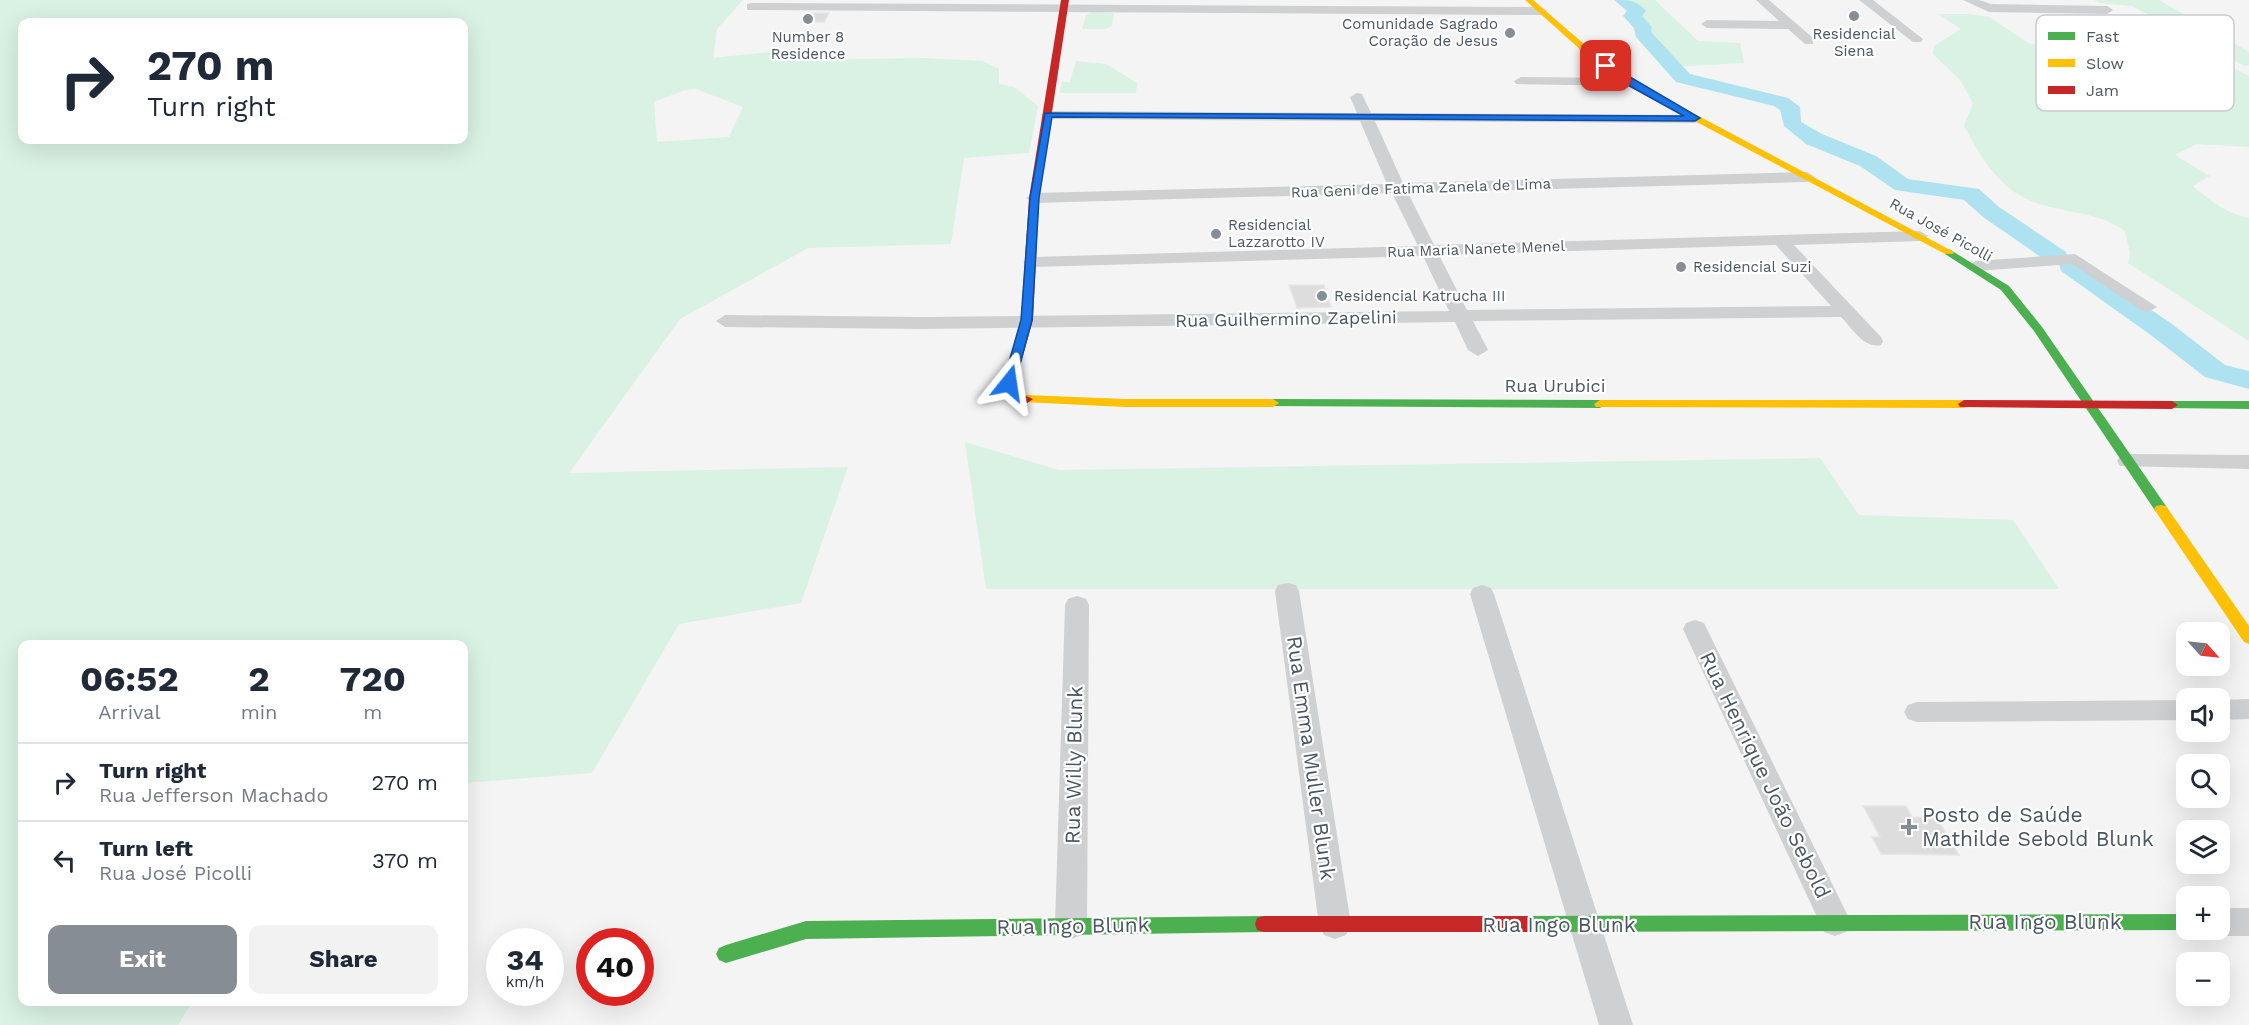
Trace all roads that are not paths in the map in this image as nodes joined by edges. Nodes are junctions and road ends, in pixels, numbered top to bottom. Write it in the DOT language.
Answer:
graph roads {
  1 [pos="1529,0"];
  2 [pos="1762,0"];
  3 [pos="1865,0"];
  4 [pos="1969,0"];
  5 [pos="1064,4"];
  6 [pos="751,7"];
  7 [pos="2107,10"];
  8 [pos="1541,11"];
  9 [pos="1708,25"];
  10 [pos="1791,26"];
  11 [pos="1917,39"];
  12 [pos="1809,41"];
  13 [pos="1521,81"];
  14 [pos="1628,82"];
  15 [pos="1357,97"];
  16 [pos="1048,115"];
  17 [pos="1364,116"];
  18 [pos="1695,118"];
  19 [pos="1808,177"];
  20 [pos="1397,188"];
  21 [pos="1034,198"];
  22 [pos="1920,236"];
  23 [pos="1781,241"];
  24 [pos="1427,250"];
  25 [pos="1032,262"];
  26 [pos="1976,266"];
  27 [pos="2148,307"];
  28 [pos="1848,311"];
  29 [pos="1461,316"];
  30 [pos="1027,320"];
  31 [pos="725,321"];
  32 [pos="1874,341"];
  33 [pos="1478,350"];
  34 [pos="2090,405"];
  35 [pos="2249,405"];
  36 [pos="2128,460"];
  37 [pos="2249,462"];
  38 [pos="1287,591"];
  39 [pos="1482,594"];
  40 [pos="1077,604"];
  41 [pos="1695,629"];
  42 [pos="2249,638"];
  43 [pos="2249,709"];
  44 [pos="2176,710"];
  45 [pos="2230,710"];
  46 [pos="1917,712"];
  47 [pos="1835,922"];
  48 [pos="2176,922"];
  49 [pos="2230,922"];
  50 [pos="2249,922"];
  51 [pos="1071,925"];
  52 [pos="1335,925"];
  53 [pos="1584,925"];
  54 [pos="726,954"];
  55 [pos="1616,1025"];
  1 -- 8 [label="street, Rua José Picolli"];
  2 -- 10 [label="street"];
  3 -- 11 [label="street"];
  4 -- 7 [label="street"];
  5 -- 6 [label="street"];
  5 -- 8 [label="street"];
  5 -- 16 [label="street"];
  8 -- 14 [label="street, Rua José Picolli"];
  9 -- 10 [label="street"];
  10 -- 12 [label="street"];
  13 -- 14 [label="street"];
  14 -- 18 [label="street, Rua José Picolli"];
  15 -- 17 [label="street"];
  16 -- 17 [label="street"];
  16 -- 21 [label="street"];
  17 -- 18 [label="street"];
  17 -- 20 [label="street"];
  18 -- 19 [label="street, Rua José Picolli"];
  19 -- 20 [label="street, Rua Geni de Fatima Zanela de Lima"];
  19 -- 22 [label="street, Rua José Picolli"];
  20 -- 21 [label="street, Rua Geni de Fatima Zanela de Lima"];
  20 -- 24 [label="street"];
  21 -- 25 [label="street"];
  22 -- 23 [label="street, Rua Maria Nanete Menel"];
  22 -- 26 [label="street, Rua José Picolli"];
  23 -- 24 [label="street, Rua Maria Nanete Menel"];
  23 -- 28 [label="street"];
  24 -- 25 [label="street, Rua Maria Nanete Menel"];
  24 -- 29 [label="street"];
  25 -- 30 [label="street"];
  26 -- 27 [label="street"];
  26 -- 34 [label="street, Rua José Picolli"];
  28 -- 29 [label="street, Rua Guilhermino Zapelini"];
  28 -- 32 [label="street"];
  29 -- 30 [label="street, Rua Guilhermino Zapelini"];
  29 -- 33 [label="street"];
  30 -- 31 [label="street, Rua Guilhermino Zapelini"];
  30 -- 34 [label="street, Rua Urubici"];
  34 -- 35 [label="street, Rua Urubici"];
  34 -- 36 [label="street, Rua José Picolli"];
  36 -- 37 [label="street"];
  36 -- 42 [label="street, Rua José Picolli"];
  38 -- 52 [label="street, Rua Emma Muller Blunk"];
  39 -- 53 [label="street"];
  40 -- 51 [label="street, Rua Willy Blunk"];
  41 -- 47 [label="street, Rua Henrique João Sebold"];
  43 -- 45 [label="street"];
  44 -- 46 [label="street"];
  47 -- 48 [label="street, Rua Ingo Blunk"];
  47 -- 53 [label="street, Rua Ingo Blunk"];
  49 -- 50 [label="street"];
  51 -- 52 [label="street, Rua Ingo Blunk"];
  51 -- 54 [label="street, Rua Ingo Blunk"];
  52 -- 53 [label="street, Rua Ingo Blunk"];
  53 -- 55 [label="street"];
}
